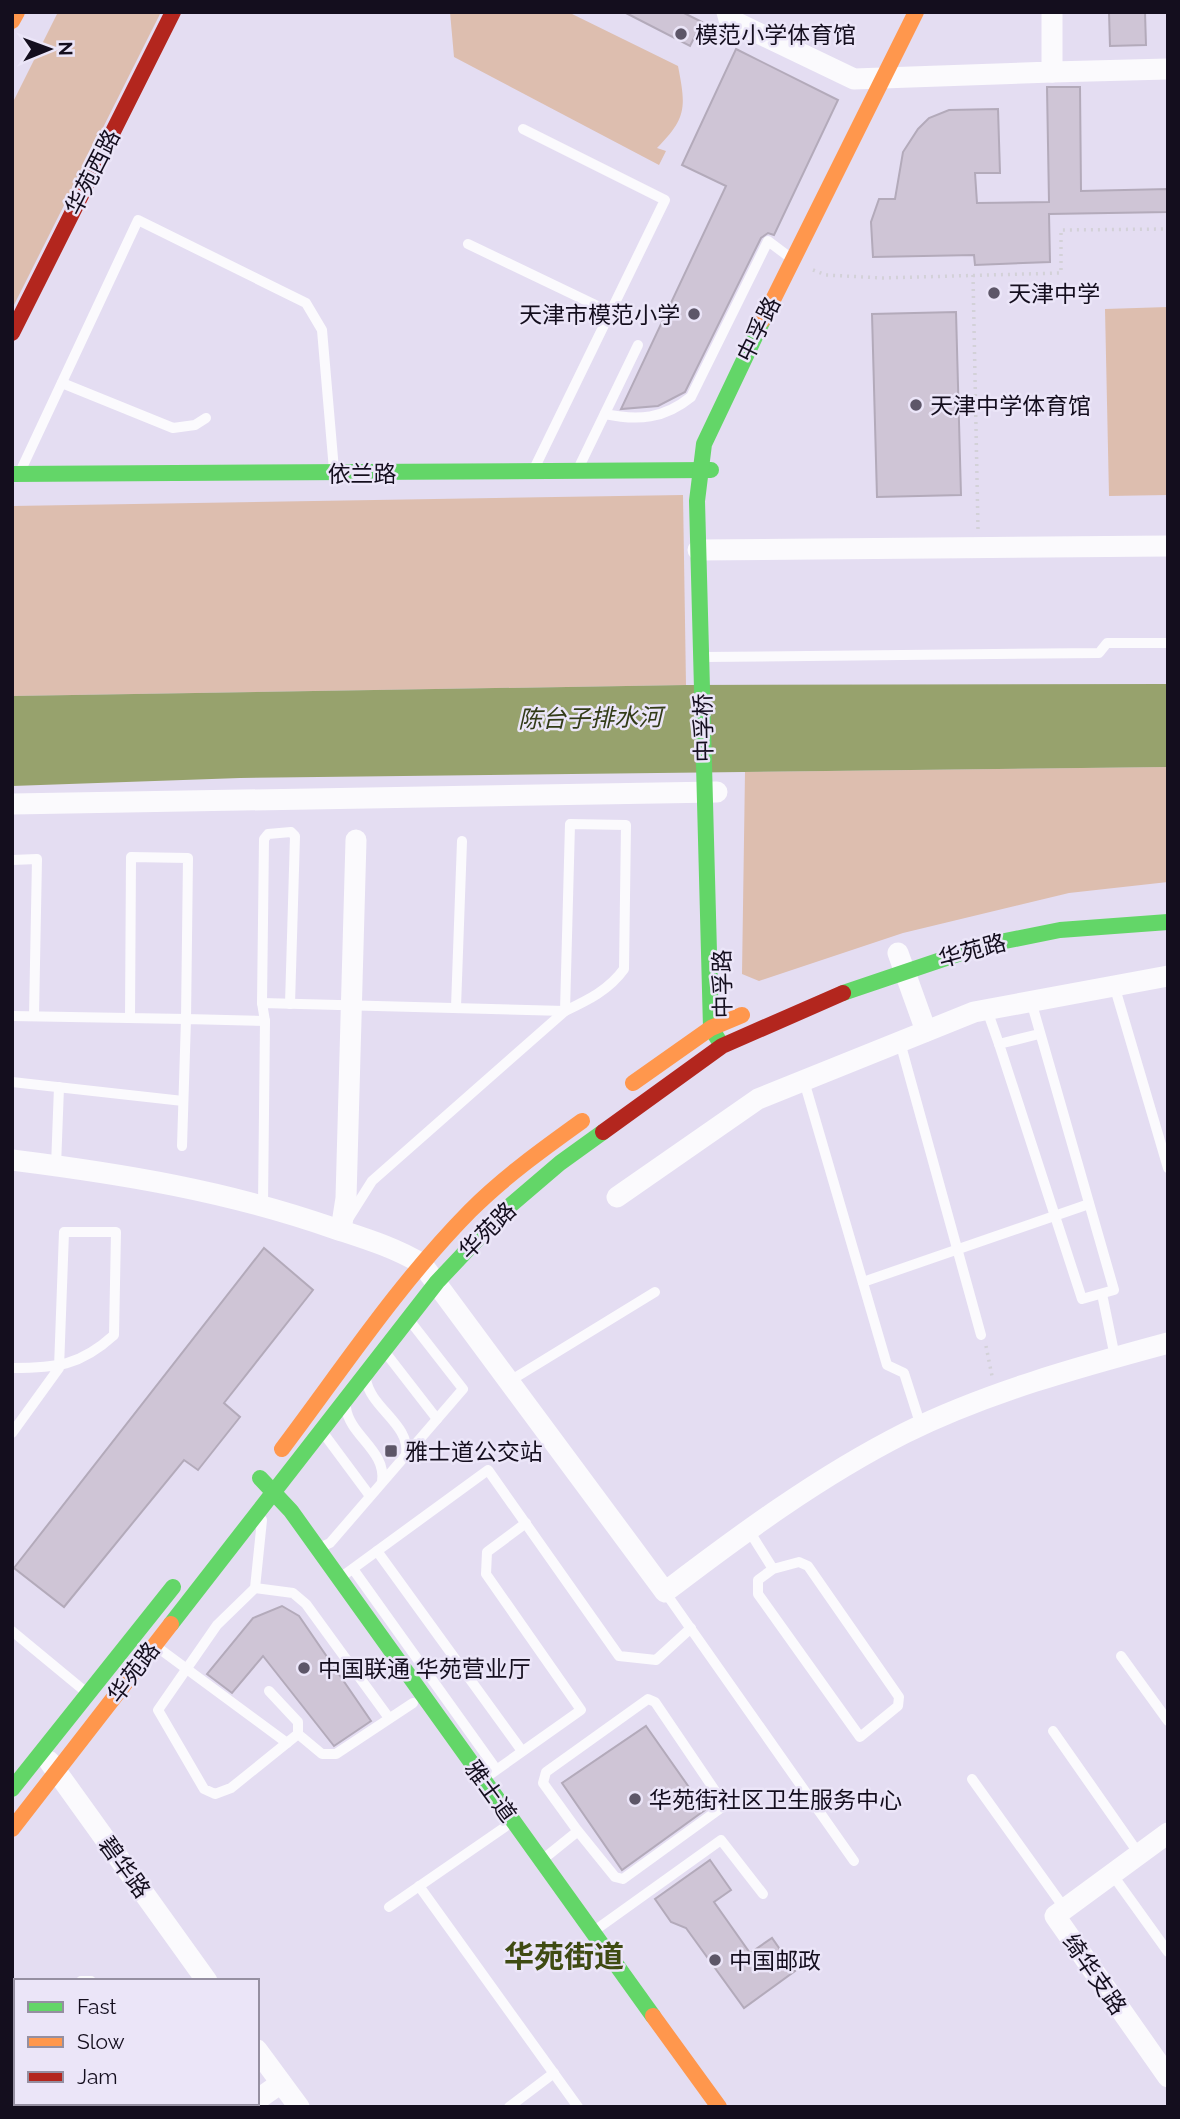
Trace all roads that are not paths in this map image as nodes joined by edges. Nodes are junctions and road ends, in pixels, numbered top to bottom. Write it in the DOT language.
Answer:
graph roads {
  1 [pos="17,12"];
  2 [pos="173,12"];
  3 [pos="759,12"];
  4 [pos="916,12"];
  5 [pos="924,12"];
  6 [pos="1052,12"];
  7 [pos="728,16"];
  8 [pos="12,21"];
  9 [pos="1168,69"];
  10 [pos="1052,72"];
  11 [pos="888,76"];
  12 [pos="523,129"];
  13 [pos="468,244"];
  14 [pos="796,262"];
  15 [pos="610,312"];
  16 [pos="12,333"];
  17 [pos="638,345"];
  18 [pos="62,383"];
  19 [pos="605,414"];
  20 [pos="206,418"];
  21 [pos="578,470"];
  22 [pos="705,470"];
  23 [pos="533,472"];
  24 [pos="334,473"];
  25 [pos="15,474"];
  26 [pos="1168,546"];
  27 [pos="704,550"];
  28 [pos="1168,643"];
  29 [pos="707,664"];
  30 [pos="711,788"];
  31 [pos="12,804"];
  32 [pos="356,840"];
  33 [pos="462,841"];
  34 [pos="12,860"];
  35 [pos="1168,922"];
  36 [pos="900,957"];
  37 [pos="1168,976"];
  38 [pos="1114,985"];
  39 [pos="716,993"];
  40 [pos="1031,1001"];
  41 [pos="262,1003"];
  42 [pos="290,1004"];
  43 [pos="353,1005"];
  44 [pos="456,1007"];
  45 [pos="757,1009"];
  46 [pos="987,1010"];
  47 [pos="565,1011"];
  48 [pos="12,1016"];
  49 [pos="34,1016"];
  50 [pos="130,1018"];
  51 [pos="186,1019"];
  52 [pos="265,1021"];
  53 [pos="717,1029"];
  54 [pos="926,1031"];
  55 [pos="1039,1034"];
  56 [pos="900,1042"];
  57 [pos="999,1044"];
  58 [pos="680,1048"];
  59 [pos="804,1081"];
  60 [pos="12,1083"];
  61 [pos="59,1087"];
  62 [pos="615,1096"];
  63 [pos="183,1101"];
  64 [pos="594,1112"];
  65 [pos="182,1146"];
  66 [pos="12,1160"];
  67 [pos="56,1166"];
  68 [pos="1168,1168"];
  69 [pos="617,1197"];
  70 [pos="262,1203"];
  71 [pos="1089,1204"];
  72 [pos="1055,1216"];
  73 [pos="341,1230"];
  74 [pos="957,1250"];
  75 [pos="422,1264"];
  76 [pos="437,1282"];
  77 [pos="863,1282"];
  78 [pos="655,1292"];
  79 [pos="1102,1294"];
  80 [pos="408,1319"];
  81 [pos="981,1335"];
  82 [pos="1168,1343"];
  83 [pos="384,1350"];
  84 [pos="1115,1357"];
  85 [pos="12,1368"];
  86 [pos="59,1368"];
  87 [pos="367,1372"];
  88 [pos="508,1382"];
  89 [pos="347,1399"];
  90 [pos="437,1419"];
  91 [pos="921,1426"];
  92 [pos="322,1431"];
  93 [pos="12,1433"];
  94 [pos="406,1455"];
  95 [pos="295,1464"];
  96 [pos="267,1480"];
  97 [pos="382,1482"];
  98 [pos="370,1496"];
  99 [pos="286,1517"];
  100 [pos="526,1523"];
  101 [pos="748,1529"];
  102 [pos="317,1546"];
  103 [pos="377,1551"];
  104 [pos="773,1569"];
  105 [pos="182,1576"];
  106 [pos="341,1578"];
  107 [pos="255,1588"];
  108 [pos="665,1592"];
  109 [pos="691,1628"];
  110 [pos="12,1631"];
  111 [pos="154,1645"];
  112 [pos="1121,1656"];
  113 [pos="186,1668"];
  114 [pos="269,1691"];
  115 [pos="88,1694"];
  116 [pos="413,1703"];
  117 [pos="106,1708"];
  118 [pos="389,1718"];
  119 [pos="1168,1721"];
  120 [pos="1053,1731"];
  121 [pos="298,1734"];
  122 [pos="287,1743"];
  123 [pos="522,1751"];
  124 [pos="42,1753"];
  125 [pos="58,1773"];
  126 [pos="484,1778"];
  127 [pos="972,1779"];
  128 [pos="12,1789"];
  129 [pos="505,1827"];
  130 [pos="12,1829"];
  131 [pos="577,1830"];
  132 [pos="1168,1833"];
  133 [pos="1139,1854"];
  134 [pos="854,1861"];
  135 [pos="538,1863"];
  136 [pos="1112,1874"];
  137 [pos="419,1886"];
  138 [pos="763,1894"];
  139 [pos="389,1907"];
  140 [pos="1065,1909"];
  141 [pos="589,1934"];
  142 [pos="1168,1951"];
  143 [pos="206,1979"];
  144 [pos="259,2053"];
  145 [pos="554,2073"];
  146 [pos="1168,2077"];
  147 [pos="281,2083"];
  148 [pos="259,2099"];
  149 [pos="299,2107"];
  150 [pos="509,2107"];
  151 [pos="578,2107"];
  152 [pos="709,2107"];
  153 [pos="719,2107"];
  1 -- 8 [label="main road"];
  2 -- 16 [label="main road, 华苑西路"];
  3 -- 7 [label="street"];
  4 -- 11 [label="main road, 中孚路"];
  5 -- 11 [label="main road, 中孚路"];
  6 -- 10 [label="street"];
  7 -- 11 [label="street"];
  9 -- 10 [label="street"];
  10 -- 11 [label="street"];
  11 -- 14 [label="main road, 中孚路"];
  12 -- 15 [label="lane"];
  13 -- 15 [label="lane"];
  14 -- 19 [label="lane"];
  14 -- 22 [label="main road, 中孚路"];
  15 -- 23 [label="lane"];
  17 -- 19 [label="lane"];
  18 -- 20 [label="lane"];
  18 -- 24 [label="lane"];
  18 -- 25 [label="lane"];
  19 -- 21 [label="lane"];
  21 -- 22 [label="main road, 依兰路"];
  21 -- 23 [label="main road, 依兰路"];
  22 -- 27 [label="main road, 中孚路"];
  23 -- 24 [label="main road, 依兰路"];
  24 -- 25 [label="main road, 依兰路"];
  26 -- 27 [label="street"];
  27 -- 29 [label="main road, 中孚路"];
  28 -- 29 [label="lane"];
  29 -- 30 [label="main road, 中孚桥"];
  30 -- 31 [label="street"];
  30 -- 39 [label="main road, 中孚路"];
  32 -- 43 [label="street"];
  33 -- 44 [label="lane"];
  34 -- 49 [label="lane"];
  35 -- 36 [label="main road, 华苑路"];
  36 -- 53 [label="main road, 华苑路"];
  36 -- 54 [label="street"];
  37 -- 38 [label="street"];
  38 -- 40 [label="street"];
  38 -- 68 [label="lane"];
  39 -- 53 [label="main road, 中孚路"];
  39 -- 58 [label="main road"];
  40 -- 46 [label="street"];
  40 -- 55 [label="lane"];
  41 -- 42 [label="lane"];
  41 -- 42 [label="lane"];
  41 -- 52 [label="lane"];
  42 -- 43 [label="lane"];
  43 -- 44 [label="lane"];
  43 -- 73 [label="street"];
  44 -- 47 [label="lane"];
  45 -- 53 [label="main road, 华苑路"];
  46 -- 54 [label="street"];
  46 -- 57 [label="lane"];
  47 -- 47 [label="lane"];
  47 -- 73 [label="lane"];
  48 -- 49 [label="lane"];
  49 -- 50 [label="lane"];
  50 -- 51 [label="lane"];
  50 -- 51 [label="lane"];
  51 -- 52 [label="lane"];
  51 -- 63 [label="lane"];
  52 -- 70 [label="lane"];
  53 -- 58 [label="main road, 华苑路"];
  53 -- 76 [label="main road, 华苑路"];
  54 -- 56 [label="street"];
  55 -- 57 [label="lane"];
  55 -- 71 [label="lane"];
  56 -- 59 [label="street"];
  56 -- 74 [label="lane"];
  57 -- 72 [label="lane"];
  58 -- 62 [label="main road, 华苑路"];
  59 -- 69 [label="street"];
  59 -- 77 [label="lane"];
  60 -- 61 [label="lane"];
  61 -- 63 [label="lane"];
  61 -- 67 [label="lane"];
  63 -- 65 [label="lane"];
  64 -- 75 [label="main road, 华苑路"];
  66 -- 67 [label="street"];
  67 -- 70 [label="street"];
  70 -- 73 [label="street"];
  71 -- 72 [label="lane"];
  71 -- 79 [label="lane"];
  72 -- 74 [label="lane"];
  72 -- 79 [label="lane"];
  73 -- 75 [label="street"];
  74 -- 77 [label="lane"];
  74 -- 81 [label="lane"];
  75 -- 76 [label="street"];
  75 -- 96 [label="main road, 华苑路"];
  76 -- 80 [label="main road, 华苑路"];
  76 -- 88 [label="street"];
  77 -- 91 [label="lane"];
  78 -- 88 [label="lane"];
  79 -- 84 [label="lane"];
  80 -- 83 [label="main road, 华苑路"];
  80 -- 90 [label="lane"];
  82 -- 84 [label="street"];
  83 -- 87 [label="main road, 华苑路"];
  83 -- 90 [label="lane"];
  84 -- 91 [label="street"];
  85 -- 86 [label="lane"];
  86 -- 86 [label="lane"];
  86 -- 93 [label="lane"];
  87 -- 89 [label="main road, 华苑路"];
  87 -- 94 [label="lane"];
  88 -- 108 [label="street"];
  89 -- 92 [label="main road, 华苑路"];
  89 -- 97 [label="lane"];
  90 -- 94 [label="lane"];
  91 -- 101 [label="street"];
  92 -- 95 [label="main road, 华苑路"];
  92 -- 98 [label="lane"];
  94 -- 97 [label="lane"];
  95 -- 96 [label="main road, 华苑路"];
  95 -- 99 [label="main road"];
  96 -- 99 [label="main road, 雅士道"];
  96 -- 107 [label="lane"];
  96 -- 111 [label="main road, 华苑路"];
  97 -- 98 [label="lane"];
  98 -- 102 [label="lane"];
  99 -- 102 [label="main road, 雅士道"];
  100 -- 103 [label="lane"];
  100 -- 109 [label="lane"];
  100 -- 123 [label="lane"];
  101 -- 104 [label="lane"];
  101 -- 108 [label="street"];
  102 -- 106 [label="main road, 雅士道"];
  102 -- 106 [label="main road, 雅士道"];
  103 -- 106 [label="lane"];
  103 -- 123 [label="lane"];
  104 -- 104 [label="lane"];
  105 -- 115 [label="main road, 华苑路"];
  106 -- 116 [label="main road, 雅士道"];
  106 -- 126 [label="main road, 雅士道"];
  107 -- 113 [label="lane"];
  107 -- 118 [label="lane"];
  108 -- 109 [label="lane"];
  109 -- 134 [label="lane"];
  110 -- 115 [label="lane"];
  111 -- 113 [label="lane"];
  111 -- 117 [label="main road, 华苑路"];
  112 -- 119 [label="lane"];
  113 -- 122 [label="lane"];
  113 -- 122 [label="lane"];
  114 -- 121 [label="lane"];
  115 -- 117 [label="lane"];
  115 -- 124 [label="main road, 华苑路"];
  116 -- 118 [label="lane"];
  116 -- 126 [label="main road, 雅士道"];
  117 -- 125 [label="main road, 华苑路"];
  118 -- 121 [label="lane"];
  120 -- 133 [label="lane"];
  121 -- 122 [label="lane"];
  123 -- 126 [label="lane"];
  124 -- 125 [label="street, 碧华路"];
  124 -- 128 [label="main road, 华苑路"];
  125 -- 130 [label="main road, 华苑路"];
  125 -- 143 [label="street, 碧华路"];
  126 -- 129 [label="main road, 雅士道"];
  126 -- 135 [label="main road, 雅士道"];
  127 -- 140 [label="lane"];
  129 -- 135 [label="main road, 雅士道"];
  129 -- 137 [label="lane"];
  131 -- 131 [label="lane"];
  131 -- 135 [label="lane"];
  132 -- 133 [label="street, 绮华支路"];
  133 -- 136 [label="street, 绮华支路"];
  135 -- 141 [label="main road, 雅士道"];
  136 -- 140 [label="street, 绮华支路"];
  136 -- 142 [label="lane"];
  137 -- 139 [label="lane"];
  137 -- 145 [label="lane"];
  138 -- 141 [label="lane"];
  140 -- 146 [label="street, 绮华支路"];
  141 -- 152 [label="main road, 雅士道"];
  141 -- 153 [label="main road, 雅士道"];
  144 -- 147 [label="street"];
  145 -- 150 [label="lane"];
  145 -- 151 [label="lane"];
  147 -- 148 [label="street"];
  147 -- 149 [label="street"];
}
